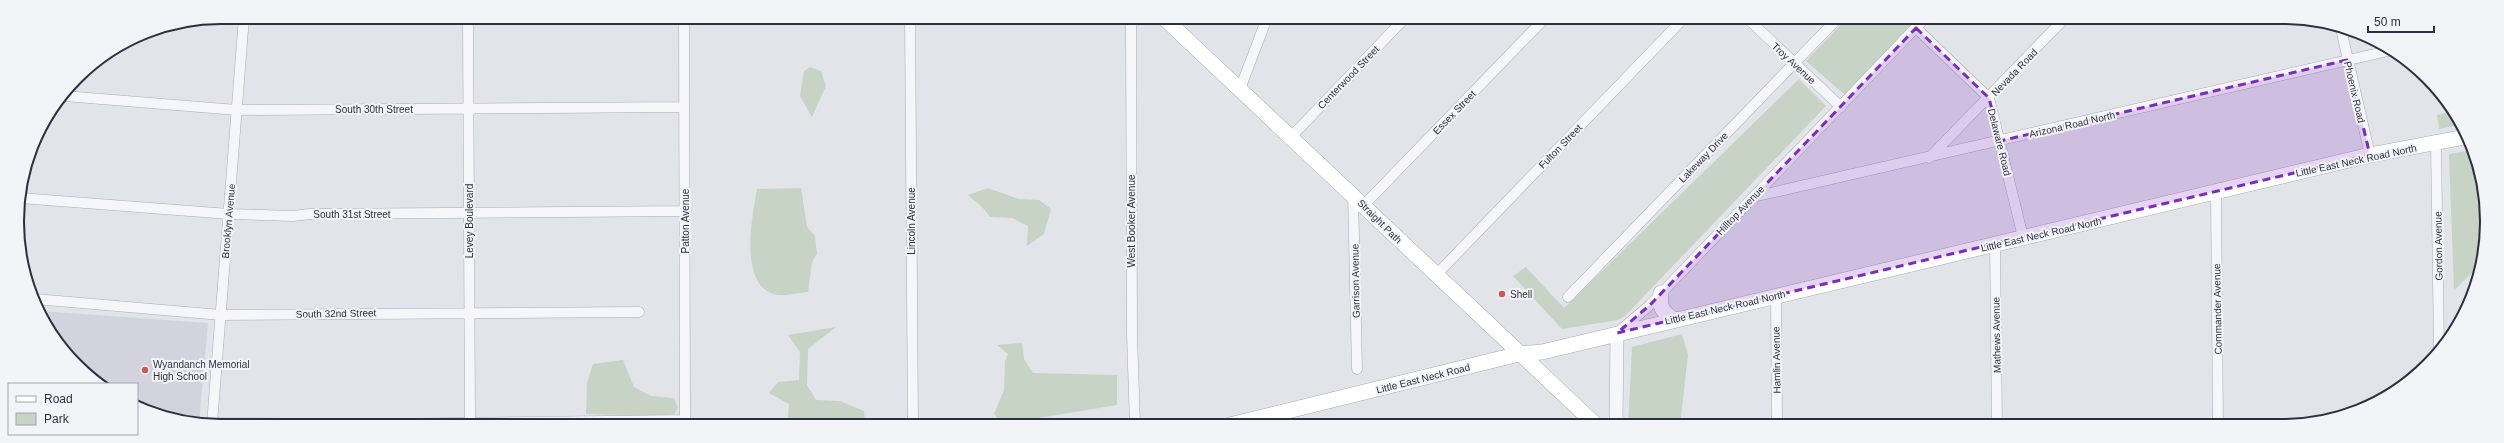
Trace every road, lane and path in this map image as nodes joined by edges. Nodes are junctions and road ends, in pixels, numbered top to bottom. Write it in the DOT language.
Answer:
graph roads {
  1 [pos="243,24"];
  2 [pos="468,24"];
  3 [pos="684,24"];
  4 [pos="910,24"];
  5 [pos="1131,24"];
  6 [pos="1170,24"];
  7 [pos="1265,24"];
  8 [pos="1399,24"];
  9 [pos="1539,24"];
  10 [pos="1678,24"];
  11 [pos="1753,24"];
  12 [pos="1832,24"];
  13 [pos="1920,24"];
  14 [pos="2059,24"];
  15 [pos="1916,28"];
  16 [pos="2342,33"];
  17 [pos="2384,52"];
  18 [pos="2347,60"];
  19 [pos="1794,64"];
  20 [pos="1240,89"];
  21 [pos="69,96"];
  22 [pos="1989,98"];
  23 [pos="684,107"];
  24 [pos="1841,107"];
  25 [pos="468,108"];
  26 [pos="237,110"];
  27 [pos="1291,137"];
  28 [pos="2461,138"];
  29 [pos="2000,141"];
  30 [pos="2436,143"];
  31 [pos="2370,155"];
  32 [pos="1929,158"];
  33 [pos="2216,193"];
  34 [pos="1353,194"];
  35 [pos="26,198"];
  36 [pos="1752,198"];
  37 [pos="1363,206"];
  38 [pos="686,212"];
  39 [pos="469,213"];
  40 [pos="229,214"];
  41 [pos="2023,237"];
  42 [pos="1995,245"];
  43 [pos="1436,275"];
  44 [pos="1661,293"];
  45 [pos="1776,296"];
  46 [pos="1568,297"];
  47 [pos="40,300"];
  48 [pos="469,312"];
  49 [pos="639,312"];
  50 [pos="221,315"];
  51 [pos="1673,319"];
  52 [pos="1617,333"];
  53 [pos="2439,342"];
  54 [pos="1519,354"];
  55 [pos="1356,369"];
  56 [pos="212,419"];
  57 [pos="470,419"];
  58 [pos="685,419"];
  59 [pos="913,419"];
  60 [pos="1135,419"];
  61 [pos="1254,419"];
  62 [pos="1589,419"];
  63 [pos="1616,419"];
  64 [pos="1777,419"];
  65 [pos="1997,419"];
  66 [pos="2218,419"];
  1 -- 26 [label="street, Brooklyn Avenue"];
  2 -- 25 [label="street, Levey Boulevard"];
  3 -- 23 [label="street, Patton Avenue"];
  4 -- 59 [label="street, Lincoln Avenue"];
  5 -- 60 [label="street, West Booker Avenue"];
  6 -- 20 [label="main road, Straight Path"];
  7 -- 20 [label="street"];
  8 -- 27 [label="street, Centerwood Street"];
  9 -- 37 [label="street, Essex Street"];
  10 -- 43 [label="street, Fulton Street"];
  11 -- 19 [label="street, Troy Avenue"];
  12 -- 19 [label="street, Lakeway Drive"];
  13 -- 15 [label="street, Hilltop Avenue"];
  14 -- 22 [label="street, Nevada Road"];
  15 -- 22 [label="street, Delaware Road"];
  15 -- 24 [label="street, Hilltop Avenue"];
  16 -- 18 [label="street, Phoenix Road"];
  17 -- 18 [label="street, Arizona Road North"];
  18 -- 29 [label="street, Arizona Road North"];
  18 -- 31 [label="street, Phoenix Road"];
  19 -- 24 [label="street, Troy Avenue"];
  19 -- 46 [label="street, Lakeway Drive"];
  20 -- 27 [label="main road, Straight Path"];
  21 -- 26 [label="street, South 30th Street"];
  22 -- 29 [label="street, Delaware Road"];
  22 -- 32 [label="street, Nevada Road"];
  23 -- 25 [label="street, South 30th Street"];
  23 -- 38 [label="street, Patton Avenue"];
  24 -- 36 [label="street, Hilltop Avenue"];
  25 -- 26 [label="street, South 30th Street"];
  25 -- 39 [label="street, Levey Boulevard"];
  26 -- 40 [label="street, Brooklyn Avenue"];
  27 -- 34 [label="main road, Straight Path"];
  28 -- 30 [label="main road, Little East Neck Road North"];
  29 -- 32 [label="street, Arizona Road North"];
  29 -- 41 [label="street, Delaware Road"];
  30 -- 31 [label="main road, Little East Neck Road North"];
  30 -- 53 [label="street, Gordon Avenue"];
  31 -- 33 [label="main road, Little East Neck Road North"];
  32 -- 36 [label="street, Arizona Road North"];
  33 -- 41 [label="main road, Little East Neck Road North"];
  33 -- 66 [label="street, Commander Avenue"];
  34 -- 37 [label="main road, Straight Path"];
  34 -- 55 [label="street, Garrison Avenue"];
  35 -- 40 [label="street, South 31st Street"];
  36 -- 44 [label="street, Hilltop Avenue"];
  37 -- 43 [label="main road, Straight Path"];
  38 -- 39 [label="street, South 31st Street"];
  38 -- 58 [label="street, Patton Avenue"];
  39 -- 40 [label="street, South 31st Street"];
  39 -- 48 [label="street, Levey Boulevard"];
  40 -- 50 [label="street, Brooklyn Avenue"];
  41 -- 42 [label="main road, Little East Neck Road North"];
  42 -- 45 [label="main road, Little East Neck Road North"];
  42 -- 65 [label="street, Mathews Avenue"];
  43 -- 54 [label="main road, Straight Path"];
  44 -- 51 [label="main road"];
  44 -- 52 [label="street, Hilltop Avenue"];
  45 -- 51 [label="main road, Little East Neck Road North"];
  45 -- 64 [label="street, Hamlin Avenue"];
  47 -- 50 [label="street, South 32nd Street"];
  48 -- 49 [label="street, South 32nd Street"];
  48 -- 50 [label="street, South 32nd Street"];
  48 -- 57 [label="street, Levey Boulevard"];
  50 -- 56 [label="street, Brooklyn Avenue"];
  51 -- 52 [label="main road, Little East Neck Road North"];
  52 -- 54 [label="main road, Little East Neck Road"];
  52 -- 63 [label="street"];
  54 -- 61 [label="main road, Little East Neck Road"];
  54 -- 62 [label="main road, Straight Path"];
}
